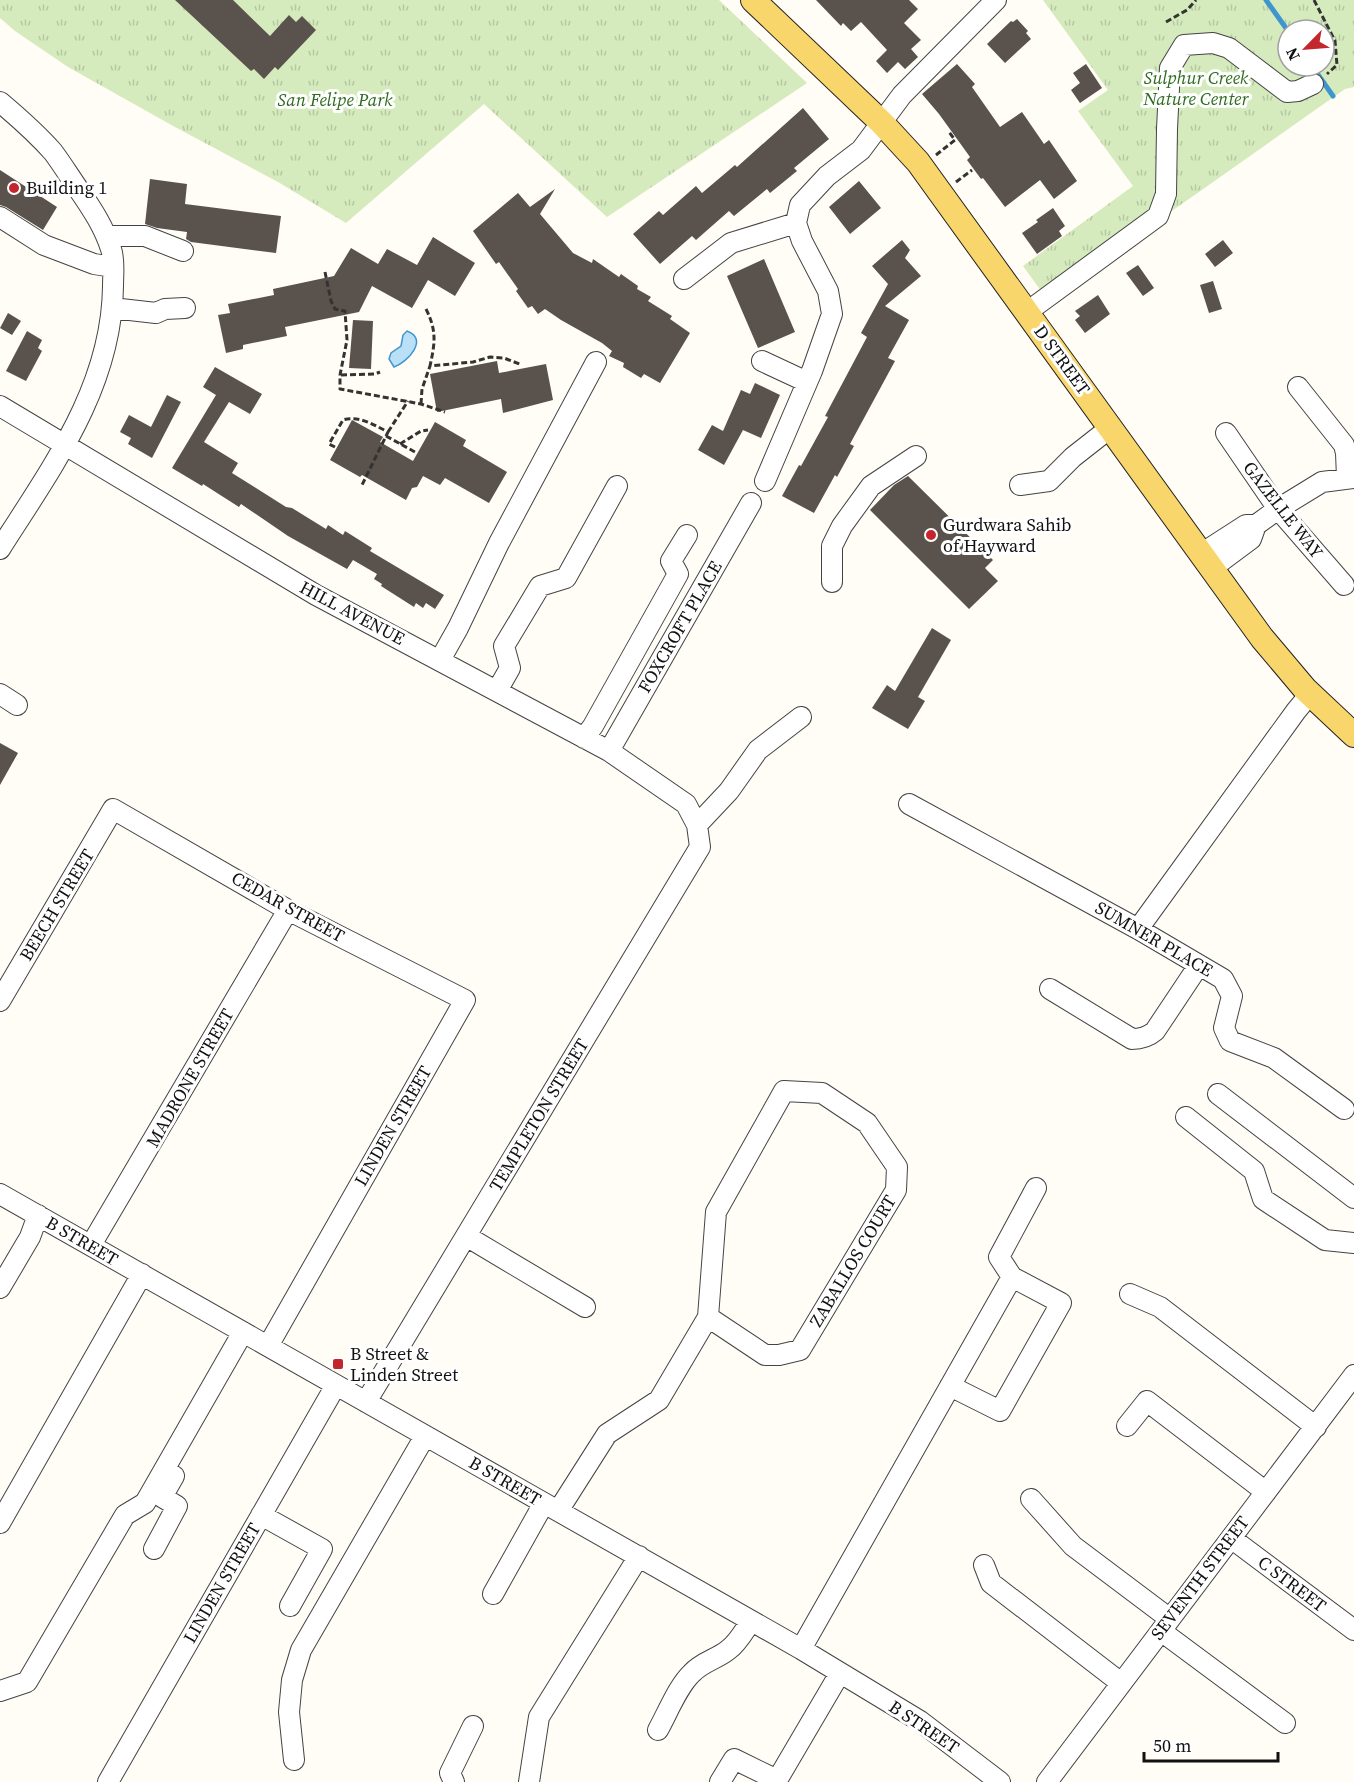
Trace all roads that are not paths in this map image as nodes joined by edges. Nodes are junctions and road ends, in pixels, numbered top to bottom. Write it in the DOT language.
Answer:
graph roads {
  1 [pos="753,0"];
  2 [pos="996,0"];
  3 [pos="1320,79"];
  4 [pos="0,102"];
  5 [pos="882,123"];
  6 [pos="0,218"];
  7 [pos="796,223"];
  8 [pos="106,236"];
  9 [pos="183,251"];
  10 [pos="113,267"];
  11 [pos="684,279"];
  12 [pos="113,302"];
  13 [pos="185,308"];
  14 [pos="1027,312"];
  15 [pos="762,361"];
  16 [pos="596,362"];
  17 [pos="807,382"];
  18 [pos="1298,387"];
  19 [pos="0,406"];
  20 [pos="1110,428"];
  21 [pos="1226,433"];
  22 [pos="65,445"];
  23 [pos="916,456"];
  24 [pos="1350,477"];
  25 [pos="765,481"];
  26 [pos="1020,485"];
  27 [pos="618,486"];
  28 [pos="751,503"];
  29 [pos="1278,509"];
  30 [pos="687,535"];
  31 [pos="0,549"];
  32 [pos="1207,561"];
  33 [pos="832,582"];
  34 [pos="1344,585"];
  35 [pos="440,660"];
  36 [pos="497,691"];
  37 [pos="0,694"];
  38 [pos="1310,694"];
  39 [pos="17,705"];
  40 [pos="801,717"];
  41 [pos="1354,735"];
  42 [pos="584,738"];
  43 [pos="609,751"];
  44 [pos="909,804"];
  45 [pos="113,809"];
  46 [pos="697,825"];
  47 [pos="288,910"];
  48 [pos="1138,929"];
  49 [pos="1199,965"];
  50 [pos="1050,990"];
  51 [pos="0,1000"];
  52 [pos="465,1000"];
  53 [pos="1218,1094"];
  54 [pos="1344,1109"];
  55 [pos="1186,1117"];
  56 [pos="1036,1188"];
  57 [pos="0,1194"];
  58 [pos="1354,1198"];
  59 [pos="38,1215"];
  60 [pos="466,1236"];
  61 [pos="1354,1243"];
  62 [pos="91,1245"];
  63 [pos="142,1274"];
  64 [pos="1012,1277"];
  65 [pos="0,1288"];
  66 [pos="1130,1294"];
  67 [pos="585,1307"];
  68 [pos="708,1317"];
  69 [pos="254,1338"];
  70 [pos="1354,1375"];
  71 [pos="336,1384"];
  72 [pos="950,1386"];
  73 [pos="366,1402"];
  74 [pos="1127,1426"];
  75 [pos="1316,1427"];
  76 [pos="425,1436"];
  77 [pos="1266,1492"];
  78 [pos="1031,1499"];
  79 [pos="551,1507"];
  80 [pos="261,1515"];
  81 [pos="0,1523"];
  82 [pos="1231,1538"];
  83 [pos="154,1549"];
  84 [pos="639,1556"];
  85 [pos="984,1564"];
  86 [pos="493,1594"];
  87 [pos="290,1606"];
  88 [pos="751,1621"];
  89 [pos="1165,1625"];
  90 [pos="1354,1630"];
  91 [pos="801,1649"];
  92 [pos="840,1673"];
  93 [pos="1121,1683"];
  94 [pos="0,1691"];
  95 [pos="1285,1723"];
  96 [pos="473,1726"];
  97 [pos="658,1730"];
  98 [pos="294,1760"];
  99 [pos="777,1781"];
  100 [pos="108,1782"];
  101 [pos="454,1782"];
  102 [pos="529,1782"];
  103 [pos="720,1782"];
  104 [pos="1000,1782"];
  105 [pos="1047,1782"];
  1 -- 5 [label="main road, D STREET"];
  2 -- 5 [label="street"];
  3 -- 14 [label="street"];
  4 -- 8 [label="street"];
  5 -- 7 [label="street"];
  5 -- 14 [label="main road, D STREET"];
  6 -- 10 [label="street"];
  7 -- 11 [label="street"];
  7 -- 17 [label="street"];
  8 -- 9 [label="street"];
  8 -- 10 [label="street"];
  10 -- 12 [label="street"];
  12 -- 13 [label="street"];
  12 -- 22 [label="street"];
  14 -- 20 [label="main road, D STREET"];
  15 -- 17 [label="street"];
  16 -- 35 [label="street"];
  17 -- 25 [label="street"];
  18 -- 24 [label="street"];
  19 -- 22 [label="street, HILL AVENUE"];
  20 -- 26 [label="street"];
  20 -- 32 [label="main road, D STREET"];
  21 -- 29 [label="street, GAZELLE WAY"];
  22 -- 31 [label="street"];
  22 -- 35 [label="street, HILL AVENUE"];
  23 -- 33 [label="street"];
  24 -- 29 [label="street"];
  27 -- 36 [label="street"];
  28 -- 43 [label="street, FOXCROFT PLACE"];
  29 -- 32 [label="street"];
  29 -- 34 [label="street, GAZELLE WAY"];
  30 -- 42 [label="street"];
  32 -- 38 [label="main road, D STREET"];
  35 -- 36 [label="street, HILL AVENUE"];
  36 -- 42 [label="street, HILL AVENUE"];
  37 -- 39 [label="street"];
  38 -- 41 [label="main road, D STREET"];
  38 -- 48 [label="street"];
  40 -- 46 [label="street"];
  42 -- 43 [label="street, HILL AVENUE"];
  43 -- 46 [label="street, HILL AVENUE"];
  44 -- 48 [label="street, SUMNER PLACE"];
  45 -- 47 [label="street, CEDAR STREET"];
  45 -- 51 [label="street, BEECH STREET"];
  46 -- 60 [label="street, TEMPLETON STREET"];
  47 -- 52 [label="street, CEDAR STREET"];
  47 -- 62 [label="street, MADRONE STREET"];
  48 -- 49 [label="street, SUMNER PLACE"];
  49 -- 50 [label="street"];
  49 -- 54 [label="street, SUMNER PLACE"];
  52 -- 69 [label="street, LINDEN STREET"];
  53 -- 58 [label="street"];
  55 -- 61 [label="street"];
  56 -- 64 [label="street"];
  57 -- 59 [label="street, B STREET"];
  59 -- 62 [label="street, B STREET"];
  59 -- 65 [label="street"];
  60 -- 67 [label="street"];
  60 -- 73 [label="street, TEMPLETON STREET"];
  62 -- 63 [label="street, B STREET"];
  63 -- 69 [label="street, B STREET"];
  63 -- 81 [label="street"];
  64 -- 72 [label="street"];
  64 -- 72 [label="street"];
  66 -- 75 [label="street"];
  68 -- 68 [label="street, ZABALLOS COURT"];
  68 -- 79 [label="street, ZABALLOS COURT"];
  69 -- 71 [label="street, B STREET"];
  69 -- 83 [label="street"];
  69 -- 94 [label="street"];
  70 -- 75 [label="street, SEVENTH STREET"];
  71 -- 73 [label="street, B STREET"];
  71 -- 80 [label="street, LINDEN STREET"];
  72 -- 91 [label="street"];
  73 -- 76 [label="street, B STREET"];
  74 -- 77 [label="street"];
  75 -- 77 [label="street, SEVENTH STREET"];
  76 -- 79 [label="street, B STREET"];
  76 -- 98 [label="street"];
  77 -- 82 [label="street, SEVENTH STREET"];
  78 -- 89 [label="street"];
  79 -- 84 [label="street, B STREET"];
  79 -- 86 [label="street, ZABALLOS COURT"];
  80 -- 87 [label="street"];
  80 -- 100 [label="street, LINDEN STREET"];
  82 -- 89 [label="street, SEVENTH STREET"];
  82 -- 90 [label="street, C STREET"];
  84 -- 88 [label="street, B STREET"];
  84 -- 102 [label="street"];
  85 -- 93 [label="street"];
  88 -- 91 [label="street, B STREET"];
  88 -- 97 [label="street"];
  89 -- 93 [label="street, SEVENTH STREET"];
  89 -- 95 [label="street"];
  91 -- 92 [label="street, B STREET"];
  92 -- 99 [label="street"];
  92 -- 104 [label="street, B STREET"];
  93 -- 105 [label="street, SEVENTH STREET"];
  96 -- 101 [label="street"];
  99 -- 103 [label="street"];
}
